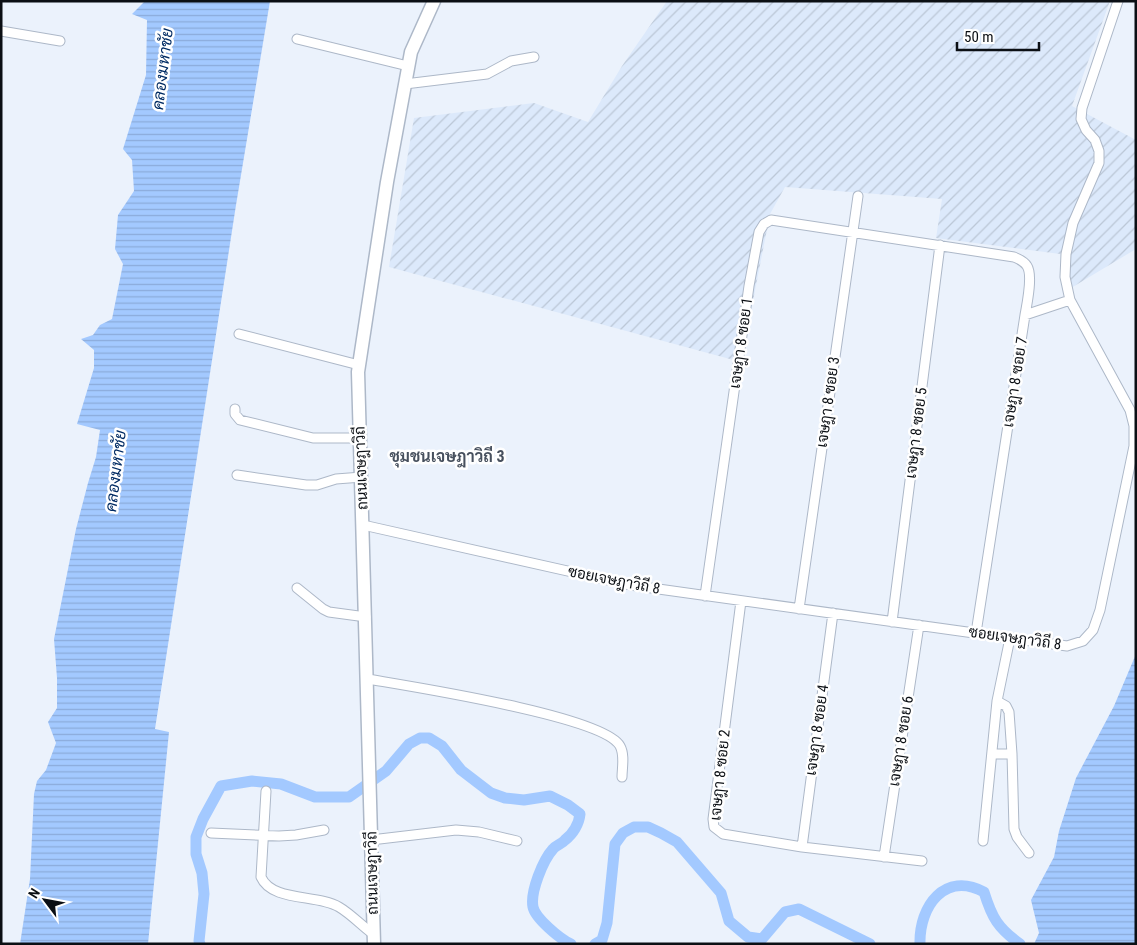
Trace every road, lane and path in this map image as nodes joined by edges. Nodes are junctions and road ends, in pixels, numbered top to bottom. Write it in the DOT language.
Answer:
graph roads {
  1 [pos="434,1"];
  2 [pos="1118,1"];
  3 [pos="1,31"];
  4 [pos="296,39"];
  5 [pos="60,41"];
  6 [pos="534,56"];
  7 [pos="408,66"];
  8 [pos="405,84"];
  9 [pos="858,196"];
  10 [pos="852,233"];
  11 [pos="896,239"];
  12 [pos="940,245"];
  13 [pos="1070,300"];
  14 [pos="1026,315"];
  15 [pos="239,334"];
  16 [pos="359,365"];
  17 [pos="235,409"];
  18 [pos="360,438"];
  19 [pos="237,474"];
  20 [pos="362,477"];
  21 [pos="363,525"];
  22 [pos="297,588"];
  23 [pos="705,596"];
  24 [pos="741,601"];
  25 [pos="799,609"];
  26 [pos="833,613"];
  27 [pos="366,617"];
  28 [pos="892,622"];
  29 [pos="918,625"];
  30 [pos="976,633"];
  31 [pos="1010,638"];
  32 [pos="368,678"];
  33 [pos="997,701"];
  34 [pos="992,754"];
  35 [pos="1012,754"];
  36 [pos="622,777"];
  37 [pos="266,791"];
  38 [pos="324,830"];
  39 [pos="211,833"];
  40 [pos="264,835"];
  41 [pos="371,840"];
  42 [pos="517,841"];
  43 [pos="983,841"];
  44 [pos="802,847"];
  45 [pos="1029,853"];
  46 [pos="884,857"];
  47 [pos="922,861"];
  48 [pos="374,939"];
  1 -- 7 [label="street, ถนนเจษฎาวิถี"];
  2 -- 13 [label="street, ซอยเจษฎาวิถี 8"];
  3 -- 5 [label="street"];
  4 -- 7 [label="street"];
  6 -- 8 [label="street"];
  7 -- 8 [label="street, ถนนเจษฎาวิถี"];
  8 -- 16 [label="street, ถนนเจษฎาวิถี"];
  9 -- 10 [label="street, เจษฎา 8 ซอย 3"];
  10 -- 11 [label="street, เจษฎา 8 ซอย 1"];
  10 -- 23 [label="street, เจษฎา 8 ซอย 1"];
  10 -- 25 [label="street, เจษฎา 8 ซอย 3"];
  11 -- 12 [label="street, เจษฎา 8 ซอย 7"];
  12 -- 14 [label="street, เจษฎา 8 ซอย 7"];
  12 -- 28 [label="street, เจษฎา 8 ซอย 5"];
  13 -- 14 [label="street"];
  13 -- 31 [label="street, ซอยเจษฎาวิถี 8"];
  14 -- 30 [label="street, เจษฎา 8 ซอย 7"];
  15 -- 16 [label="street"];
  16 -- 18 [label="street, ถนนเจษฎาวิถี"];
  17 -- 18 [label="street"];
  18 -- 20 [label="street, ถนนเจษฎาวิถี"];
  19 -- 20 [label="street"];
  20 -- 21 [label="street, ถนนเจษฎาวิถี"];
  21 -- 23 [label="street, ซอยเจษฎาวิถี 8"];
  21 -- 27 [label="street, ถนนเจษฎาวิถี"];
  22 -- 27 [label="street"];
  23 -- 24 [label="street, ซอยเจษฎาวิถี 8"];
  24 -- 25 [label="street, ซอยเจษฎาวิถี 8"];
  24 -- 44 [label="street, เจษฎา 8 ซอย 2"];
  25 -- 26 [label="street, ซอยเจษฎาวิถี 8"];
  26 -- 28 [label="street, ซอยเจษฎาวิถี 8"];
  26 -- 44 [label="street, เจษฎา 8 ซอย 4"];
  27 -- 32 [label="street, ถนนเจษฎาวิถี"];
  28 -- 29 [label="street, ซอยเจษฎาวิถี 8"];
  29 -- 30 [label="street, ซอยเจษฎาวิถี 8"];
  29 -- 46 [label="street, เจษฎา 8 ซอย 6"];
  30 -- 31 [label="street, ซอยเจษฎาวิถี 8"];
  31 -- 33 [label="street"];
  32 -- 36 [label="street"];
  32 -- 41 [label="street, ถนนเจษฎาวิถี"];
  33 -- 34 [label="street"];
  33 -- 35 [label="street"];
  34 -- 35 [label="street"];
  34 -- 43 [label="street"];
  35 -- 45 [label="street"];
  37 -- 40 [label="street"];
  38 -- 40 [label="street"];
  39 -- 40 [label="street"];
  40 -- 48 [label="street"];
  41 -- 42 [label="street"];
  41 -- 48 [label="street, ถนนเจษฎาวิถี"];
  44 -- 46 [label="street, เจษฎา 8 ซอย 2"];
  46 -- 47 [label="street, เจษฎา 8 ซอย 2"];
}
